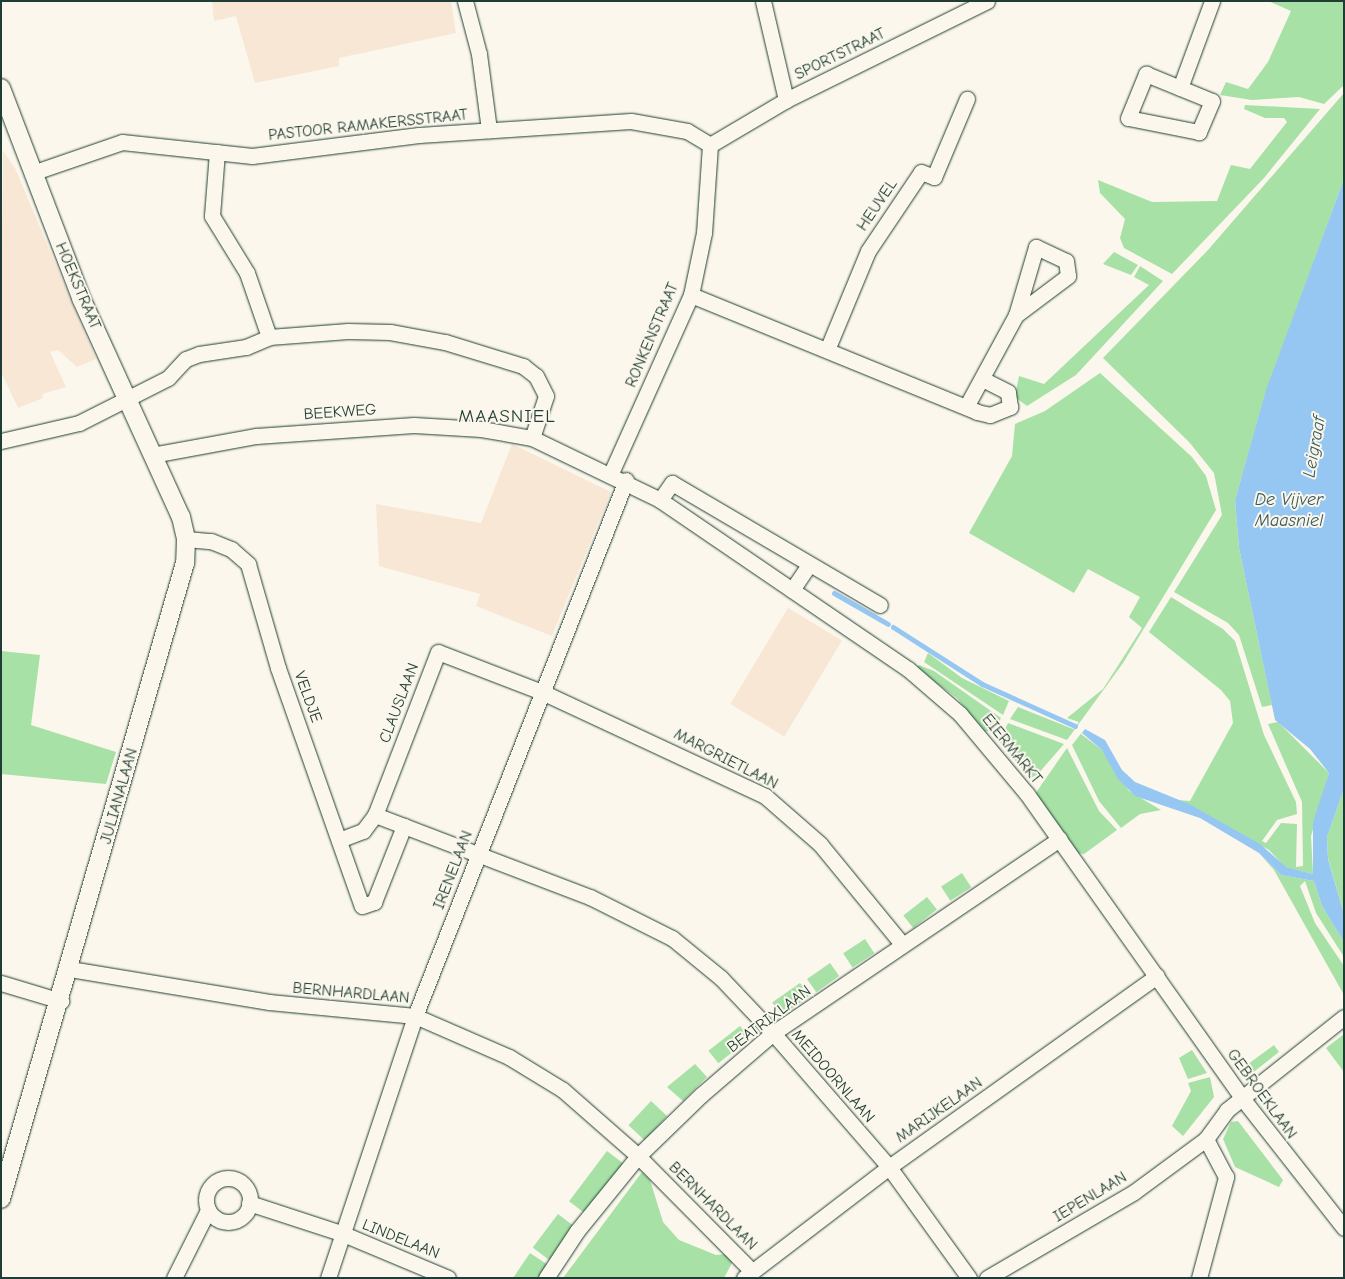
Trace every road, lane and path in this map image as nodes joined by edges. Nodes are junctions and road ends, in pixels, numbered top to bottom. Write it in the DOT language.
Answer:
graph roads {
  1 [pos="465,1"];
  2 [pos="763,1"];
  3 [pos="987,1"];
  4 [pos="1212,1"];
  5 [pos="1,88"];
  6 [pos="1180,88"];
  7 [pos="967,99"];
  8 [pos="786,100"];
  9 [pos="488,130"];
  10 [pos="710,144"];
  11 [pos="217,152"];
  12 [pos="32,172"];
  13 [pos="691,294"];
  14 [pos="1016,315"];
  15 [pos="269,337"];
  16 [pos="827,350"];
  17 [pos="982,379"];
  18 [pos="126,398"];
  19 [pos="966,407"];
  20 [pos="532,438"];
  21 [pos="1,441"];
  22 [pos="152,455"];
  23 [pos="611,473"];
  24 [pos="626,480"];
  25 [pos="660,500"];
  26 [pos="186,539"];
  27 [pos="809,565"];
  28 [pos="792,590"];
  29 [pos="880,605"];
  30 [pos="542,692"];
  31 [pos="375,815"];
  32 [pos="404,826"];
  33 [pos="1060,839"];
  34 [pos="339,840"];
  35 [pos="478,854"];
  36 [pos="902,944"];
  37 [pos="70,969"];
  38 [pos="1157,976"];
  39 [pos="1,984"];
  40 [pos="61,1001"];
  41 [pos="415,1016"];
  42 [pos="1344,1017"];
  43 [pos="773,1033"];
  44 [pos="1242,1098"];
  45 [pos="1206,1139"];
  46 [pos="638,1156"];
  47 [pos="889,1167"];
  48 [pos="1,1200"];
  49 [pos="249,1203"];
  50 [pos="208,1210"];
  51 [pos="1344,1228"];
  52 [pos="341,1233"];
  53 [pos="748,1274"];
  54 [pos="1001,1274"];
  55 [pos="174,1278"];
  56 [pos="328,1278"];
  57 [pos="448,1278"];
  58 [pos="546,1278"];
  59 [pos="969,1278"];
  60 [pos="987,1278"];
  61 [pos="1198,1278"];
  1 -- 9 [label="street"];
  2 -- 8 [label="street"];
  3 -- 8 [label="street, SPORTSTRAAT"];
  4 -- 6 [label="street"];
  5 -- 12 [label="street, HOEKSTRAAT"];
  6 -- 6 [label="street"];
  7 -- 16 [label="street, HEUVEL"];
  8 -- 10 [label="street, SPORTSTRAAT"];
  9 -- 10 [label="street, PASTOOR RAMAKERSSTRAAT"];
  9 -- 11 [label="street, PASTOOR RAMAKERSSTRAAT"];
  10 -- 13 [label="street, RONKENSTRAAT"];
  11 -- 12 [label="street, PASTOOR RAMAKERSSTRAAT"];
  11 -- 15 [label="street"];
  12 -- 18 [label="street, HOEKSTRAAT"];
  13 -- 16 [label="street"];
  13 -- 23 [label="street, RONKENSTRAAT"];
  14 -- 17 [label="street"];
  15 -- 18 [label="street"];
  15 -- 20 [label="street"];
  16 -- 19 [label="street"];
  17 -- 19 [label="street"];
  17 -- 19 [label="street"];
  18 -- 21 [label="street"];
  18 -- 22 [label="street, JULIANALAAN"];
  20 -- 22 [label="street, BEEKWEG"];
  20 -- 23 [label="street, BEEKWEG"];
  22 -- 26 [label="street, JULIANALAAN"];
  23 -- 24 [label="street, EIERMARKT"];
  24 -- 25 [label="street, EIERMARKT"];
  24 -- 30 [label="street, IRENELAAN"];
  25 -- 27 [label="street"];
  25 -- 28 [label="street, EIERMARKT"];
  26 -- 34 [label="street, VELDJE"];
  26 -- 37 [label="street, JULIANALAAN"];
  27 -- 28 [label="street"];
  27 -- 29 [label="street"];
  28 -- 33 [label="street, EIERMARKT"];
  30 -- 31 [label="street, CLAUSLAAN"];
  30 -- 35 [label="street, IRENELAAN"];
  30 -- 36 [label="street, MARGRIETLAAN"];
  31 -- 32 [label="street"];
  31 -- 34 [label="street, CLAUSLAAN"];
  32 -- 34 [label="street, VELDJE"];
  32 -- 35 [label="street"];
  33 -- 36 [label="street, BEATRIXLAAN"];
  33 -- 38 [label="street, EIERMARKT"];
  35 -- 41 [label="street, IRENELAAN"];
  35 -- 43 [label="street, MEIDOORNLAAN"];
  36 -- 43 [label="street, BEATRIXLAAN"];
  37 -- 40 [label="street, JULIANALAAN"];
  37 -- 41 [label="street, BERNHARDLAAN"];
  38 -- 44 [label="street, GEBROEKLAAN"];
  38 -- 47 [label="street, MARIJKELAAN"];
  39 -- 40 [label="street"];
  40 -- 48 [label="street, JULIANALAAN"];
  41 -- 46 [label="street, BERNHARDLAAN"];
  41 -- 52 [label="street, IRENELAAN"];
  42 -- 44 [label="street, IEPENLAAN"];
  43 -- 46 [label="street, BEATRIXLAAN"];
  43 -- 47 [label="street, MEIDOORNLAAN"];
  44 -- 45 [label="street, IEPENLAAN"];
  44 -- 51 [label="street, GEBROEKLAAN"];
  45 -- 54 [label="street, IEPENLAAN"];
  45 -- 61 [label="street"];
  46 -- 53 [label="street, BERNHARDLAAN"];
  46 -- 58 [label="street, BEATRIXLAAN"];
  47 -- 53 [label="street, MARIJKELAAN"];
  47 -- 59 [label="street, MEIDOORNLAAN"];
  49 -- 50 [label="street"];
  49 -- 50 [label="street"];
  49 -- 52 [label="street, LINDELAAN"];
  50 -- 55 [label="street"];
  52 -- 56 [label="street, IRENELAAN"];
  52 -- 57 [label="street, LINDELAAN"];
  54 -- 60 [label="street, IEPENLAAN"];
}
